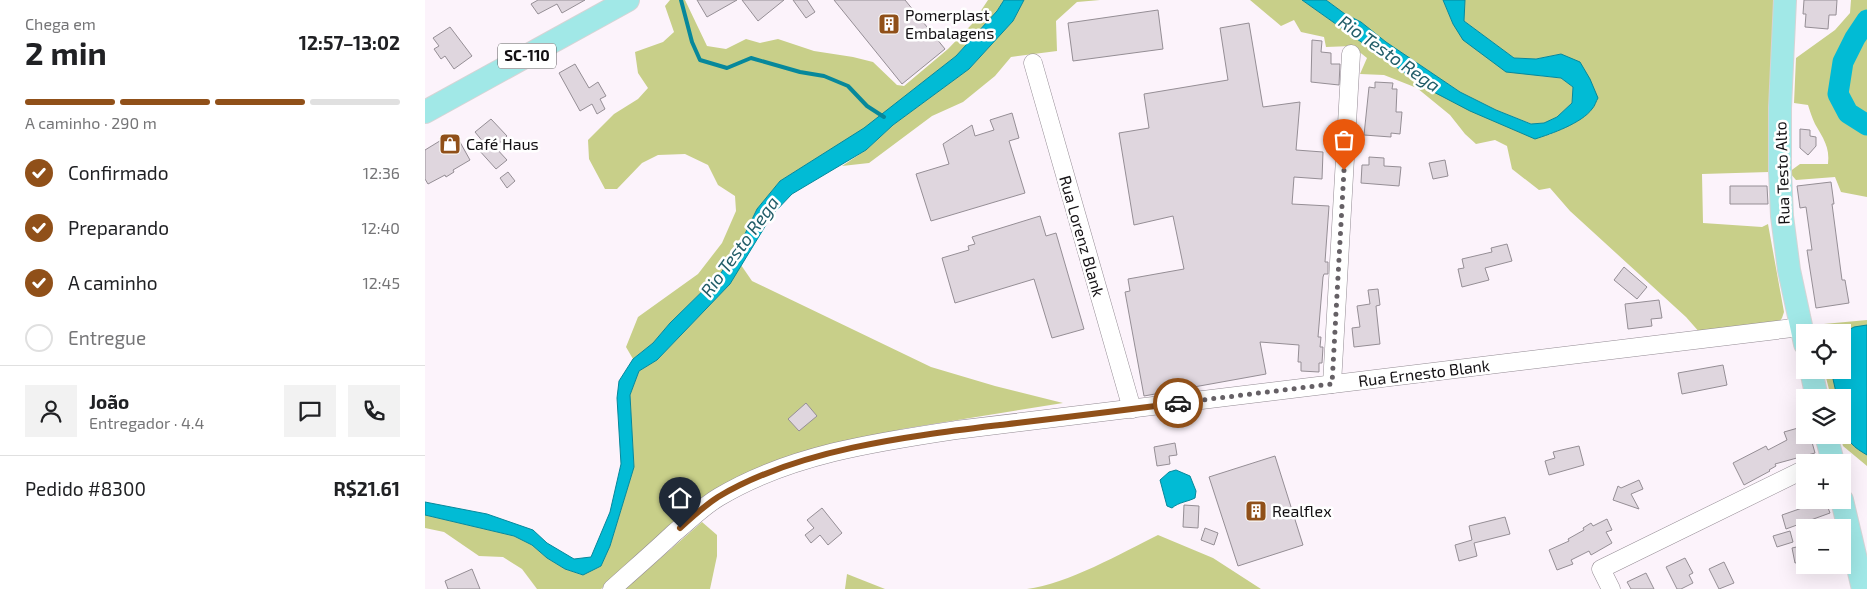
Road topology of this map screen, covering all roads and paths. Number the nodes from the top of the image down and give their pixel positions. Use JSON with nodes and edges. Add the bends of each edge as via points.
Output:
{"nodes":[{"id":1,"x":628,"y":0,"type":"edge"},
{"id":2,"x":1785,"y":0,"type":"edge"},
{"id":3,"x":1351,"y":54,"type":"dead end"},
{"id":4,"x":1033,"y":64,"type":"dead end"},
{"id":5,"x":425,"y":112,"type":"edge"},
{"id":6,"x":1801,"y":324,"type":"edge"},
{"id":7,"x":1796,"y":336,"type":"edge"},
{"id":8,"x":1332,"y":384,"type":"junction"},
{"id":9,"x":1132,"y":409,"type":"junction"},
{"id":10,"x":1796,"y":473,"type":"edge"},
{"id":11,"x":1844,"y":509,"type":"edge"},
{"id":12,"x":612,"y":589,"type":"edge"},
{"id":13,"x":1611,"y":589,"type":"edge"},
{"id":14,"x":1863,"y":589,"type":"edge"}],
"edges":[{"from":1,"to":5,"type":"main road","number":"SC-110"},
{"from":2,"to":6,"type":"main road","name":"Rua Testo Alto","via":[[1780,108],[1781,207],[1785,246]]},
{"from":3,"to":8,"type":"street"},
{"from":4,"to":9,"type":"street","name":"Rua Lorenz Blank"},
{"from":7,"to":8,"type":"street","name":"Rua Ernesto Blank"},
{"from":8,"to":9,"type":"street","name":"Rua Ernesto Blank"},
{"from":9,"to":12,"type":"street","name":"Rua Ernesto Blank","via":[[919,436],[801,462],[718,497]]},
{"from":10,"to":13,"type":"street","via":[[1601,569]]},
{"from":11,"to":14,"type":"main road"}]}
